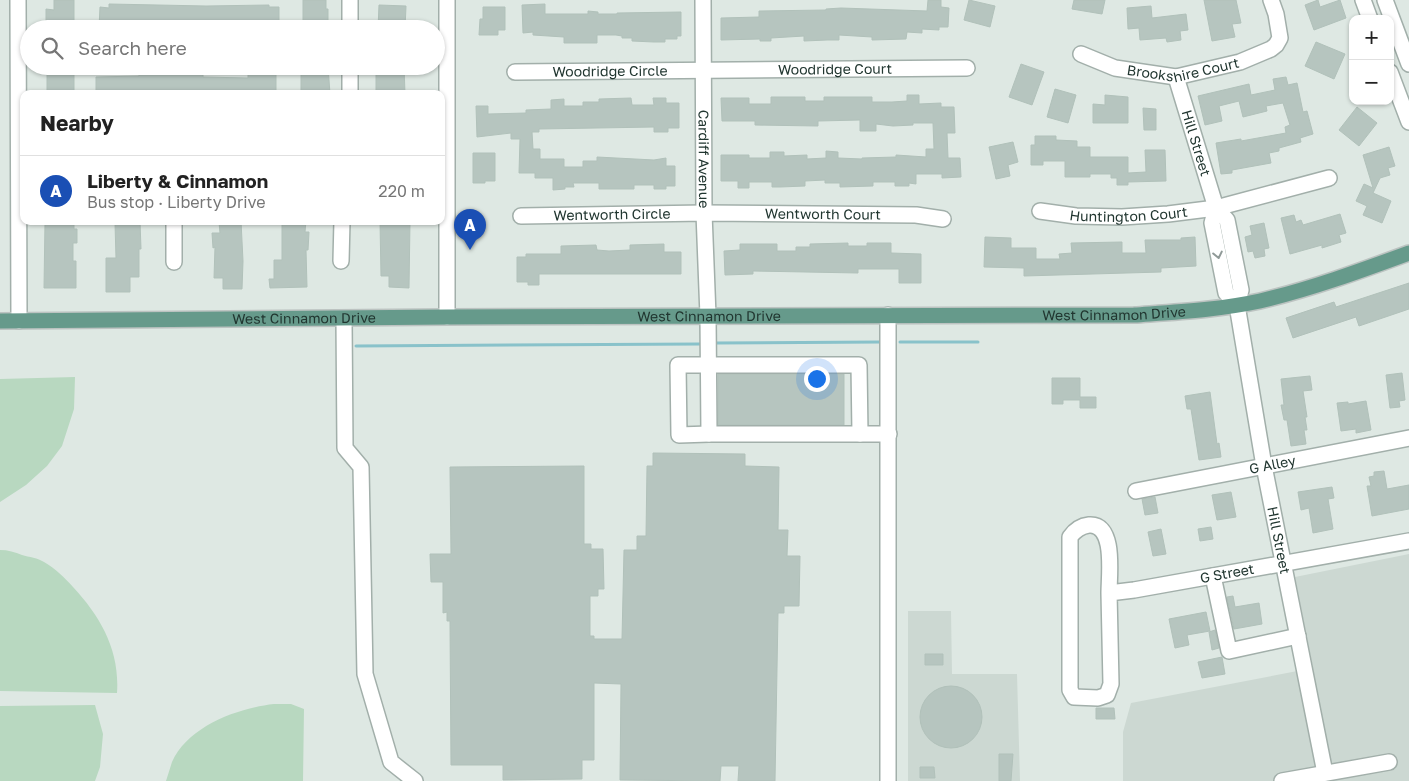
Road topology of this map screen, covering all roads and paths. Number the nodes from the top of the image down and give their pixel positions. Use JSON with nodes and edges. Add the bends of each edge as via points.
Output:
{"nodes":[{"id":1,"x":18,"y":0,"type":"edge"},
{"id":2,"x":350,"y":0,"type":"edge"},
{"id":3,"x":447,"y":0,"type":"edge"},
{"id":4,"x":703,"y":0,"type":"edge"},
{"id":5,"x":1271,"y":0,"type":"edge"},
{"id":6,"x":1363,"y":0,"type":"edge"},
{"id":7,"x":1385,"y":0,"type":"edge"},
{"id":8,"x":1369,"y":15,"type":"edge"},
{"id":9,"x":350,"y":20,"type":"edge"},
{"id":10,"x":1081,"y":54,"type":"dead end"},
{"id":11,"x":1409,"y":64,"type":"edge"},
{"id":12,"x":968,"y":68,"type":"dead end"},
{"id":13,"x":704,"y":71,"type":"junction"},
{"id":14,"x":515,"y":72,"type":"dead end"},
{"id":15,"x":350,"y":75,"type":"edge"},
{"id":16,"x":1176,"y":78,"type":"junction"},
{"id":17,"x":1394,"y":83,"type":"edge"},
{"id":18,"x":20,"y":90,"type":"edge"},
{"id":19,"x":350,"y":90,"type":"edge"},
{"id":20,"x":445,"y":90,"type":"edge"},
{"id":21,"x":1409,"y":122,"type":"edge"},
{"id":22,"x":1329,"y":178,"type":"dead end"},
{"id":23,"x":445,"y":191,"type":"edge"},
{"id":24,"x":1216,"y":208,"type":"junction"},
{"id":25,"x":1040,"y":211,"type":"dead end"},
{"id":26,"x":704,"y":213,"type":"junction"},
{"id":27,"x":521,"y":216,"type":"dead end"},
{"id":28,"x":943,"y":220,"type":"dead end"},
{"id":29,"x":20,"y":224,"type":"edge"},
{"id":30,"x":174,"y":225,"type":"edge"},
{"id":31,"x":342,"y":225,"type":"edge"},
{"id":32,"x":1409,"y":253,"type":"edge"},
{"id":33,"x":341,"y":261,"type":"dead end"},
{"id":34,"x":174,"y":262,"type":"dead end"},
{"id":35,"x":1237,"y":305,"type":"junction"},
{"id":36,"x":888,"y":315,"type":"junction"},
{"id":37,"x":708,"y":316,"type":"junction"},
{"id":38,"x":447,"y":317,"type":"junction"},
{"id":39,"x":344,"y":319,"type":"junction"},
{"id":40,"x":0,"y":321,"type":"edge"},
{"id":41,"x":19,"y":321,"type":"junction"},
{"id":42,"x":709,"y":366,"type":"junction"},
{"id":43,"x":709,"y":434,"type":"junction"},
{"id":44,"x":860,"y":434,"type":"junction"},
{"id":45,"x":889,"y":434,"type":"junction"},
{"id":46,"x":1409,"y":438,"type":"edge"},
{"id":47,"x":1264,"y":466,"type":"junction"},
{"id":48,"x":1136,"y":491,"type":"dead end"},
{"id":49,"x":1409,"y":541,"type":"edge"},
{"id":50,"x":1283,"y":563,"type":"junction"},
{"id":51,"x":1213,"y":576,"type":"junction"},
{"id":52,"x":1109,"y":592,"type":"junction"},
{"id":53,"x":1298,"y":636,"type":"junction"},
{"id":54,"x":1389,"y":762,"type":"dead end"},
{"id":55,"x":1325,"y":773,"type":"junction"},
{"id":56,"x":414,"y":781,"type":"edge"},
{"id":57,"x":888,"y":781,"type":"edge"},
{"id":58,"x":1282,"y":781,"type":"edge"}],
"edges":[{"from":1,"to":18,"type":"street"},
{"from":2,"to":9,"type":"street"},
{"from":3,"to":20,"type":"street"},
{"from":4,"to":13,"type":"street","name":"Cardiff Avenue"},
{"from":5,"to":16,"type":"street","name":"Brookshire Court","via":[[1280,38],[1276,45],[1240,62]]},
{"from":6,"to":8,"type":"street"},
{"from":7,"to":11,"type":"street"},
{"from":10,"to":16,"type":"street","name":"Brookshire Court","via":[[1115,68]]},
{"from":12,"to":13,"type":"street","name":"Woodridge Court"},
{"from":13,"to":14,"type":"street","name":"Woodridge Circle"},
{"from":13,"to":26,"type":"street","name":"Cardiff Avenue"},
{"from":15,"to":19,"type":"street"},
{"from":16,"to":24,"type":"street","name":"Hill Street"},
{"from":17,"to":21,"type":"street"},
{"from":22,"to":24,"type":"street","name":"Huntington Court"},
{"from":23,"to":38,"type":"street"},
{"from":24,"to":25,"type":"street","name":"Huntington Court","via":[[1122,217]]},
{"from":24,"to":35,"type":"street","name":"Hill Street","via":[[1226,220],[1241,290]]},
{"from":26,"to":27,"type":"street","name":"Wentworth Circle"},
{"from":26,"to":28,"type":"street","name":"Wentworth Court","via":[[916,214]]},
{"from":26,"to":37,"type":"street","name":"Cardiff Avenue"},
{"from":29,"to":41,"type":"street"},
{"from":30,"to":34,"type":"street"},
{"from":31,"to":33,"type":"street"},
{"from":32,"to":35,"type":"main road","name":"West Cinnamon Drive","via":[[1338,279]]},
{"from":35,"to":36,"type":"main road","name":"West Cinnamon Drive","via":[[1134,315]]},
{"from":35,"to":47,"type":"street","name":"Hill Street"},
{"from":36,"to":37,"type":"main road","name":"West Cinnamon Drive"},
{"from":36,"to":45,"type":"street"},
{"from":37,"to":38,"type":"main road","name":"West Cinnamon Drive"},
{"from":37,"to":42,"type":"street","name":"Cardiff Avenue"},
{"from":38,"to":39,"type":"main road","name":"West Cinnamon Drive"},
{"from":39,"to":41,"type":"main road","name":"West Cinnamon Drive"},
{"from":39,"to":56,"type":"street","via":[[345,448],[361,467],[365,674],[391,762]]},
{"from":40,"to":41,"type":"main road","name":"West Cinnamon Drive"},
{"from":42,"to":43,"type":"street","name":"Cardiff Avenue"},
{"from":42,"to":43,"type":"street","via":[[678,366],[679,435]]},
{"from":42,"to":44,"type":"street","via":[[859,365]]},
{"from":43,"to":44,"type":"street"},
{"from":44,"to":45,"type":"street"},
{"from":45,"to":57,"type":"street"},
{"from":46,"to":47,"type":"street","name":"G Alley"},
{"from":47,"to":48,"type":"street","name":"G Alley"},
{"from":47,"to":50,"type":"street","name":"Hill Street"},
{"from":49,"to":50,"type":"street","name":"G Street"},
{"from":50,"to":51,"type":"street","name":"G Street"},
{"from":50,"to":53,"type":"street","name":"Hill Street"},
{"from":51,"to":52,"type":"street","name":"G Street"},
{"from":51,"to":53,"type":"street","via":[[1229,651]]},
{"from":52,"to":52,"type":"street","via":[[1111,684],[1107,695],[1074,697],[1070,690],[1070,537],[1084,525],[1095,524],[1105,531],[1108,539]]},
{"from":53,"to":55,"type":"street","name":"Hill Street"},
{"from":54,"to":55,"type":"street"},
{"from":55,"to":58,"type":"street"}]}
